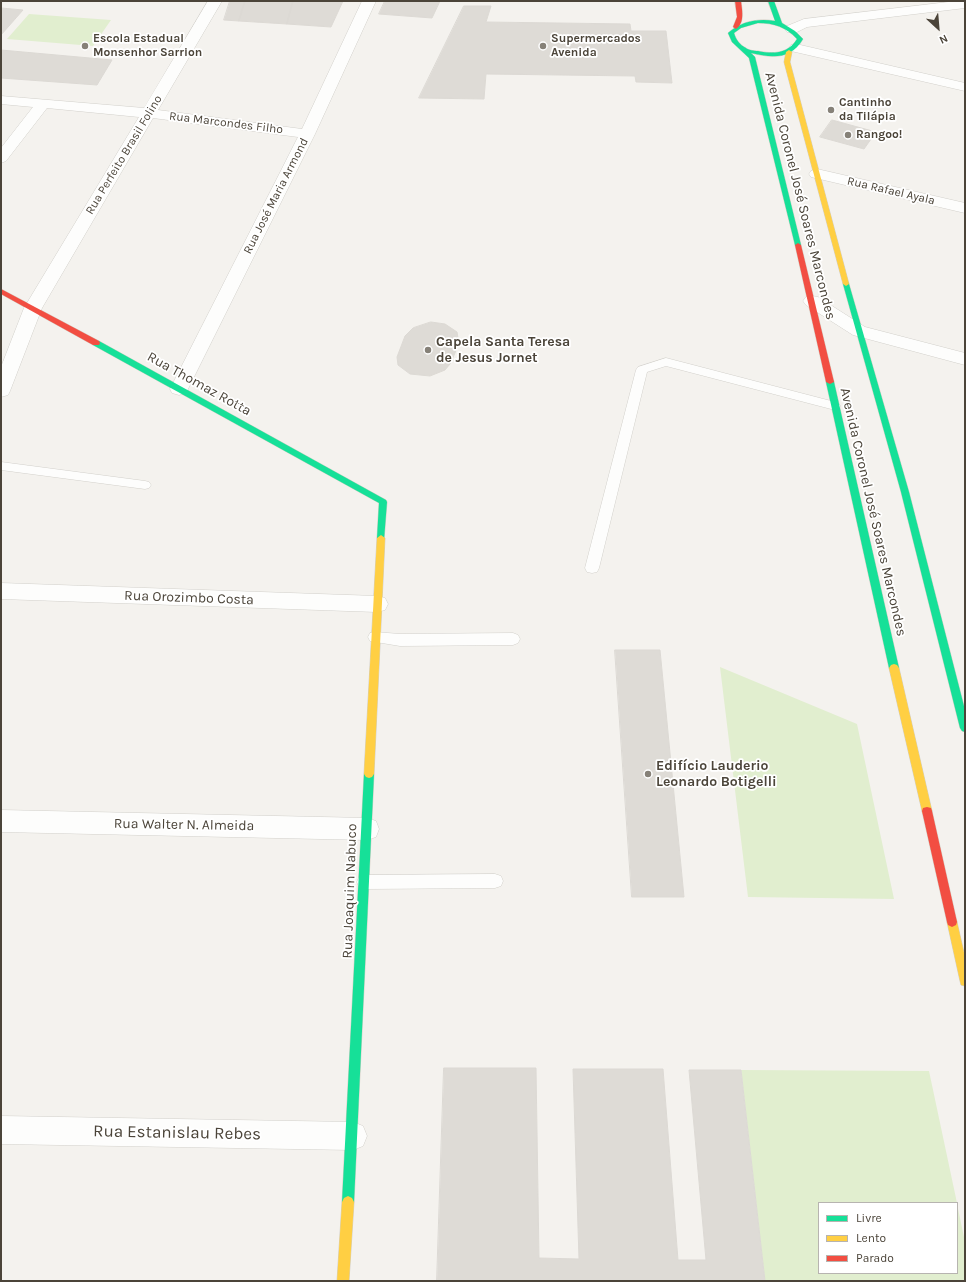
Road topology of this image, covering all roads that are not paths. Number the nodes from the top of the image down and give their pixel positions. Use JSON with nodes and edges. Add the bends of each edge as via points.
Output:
{"nodes":[{"id":1,"x":215,"y":1,"type":"edge"},
{"id":2,"x":369,"y":1,"type":"edge"},
{"id":3,"x":738,"y":1,"type":"edge"},
{"id":4,"x":771,"y":1,"type":"edge"},
{"id":5,"x":965,"y":4,"type":"edge"},
{"id":6,"x":779,"y":24,"type":"junction"},
{"id":7,"x":736,"y":27,"type":"junction"},
{"id":8,"x":792,"y":29,"type":"junction"},
{"id":9,"x":792,"y":50,"type":"junction"},
{"id":10,"x":748,"y":51,"type":"junction"},
{"id":11,"x":965,"y":87,"type":"edge"},
{"id":12,"x":1,"y":100,"type":"edge"},
{"id":13,"x":43,"y":104,"type":"junction"},
{"id":14,"x":149,"y":113,"type":"junction"},
{"id":15,"x":307,"y":134,"type":"junction"},
{"id":16,"x":1,"y":158,"type":"edge"},
{"id":17,"x":817,"y":174,"type":"junction"},
{"id":18,"x":965,"y":208,"type":"edge"},
{"id":19,"x":1,"y":291,"type":"edge"},
{"id":20,"x":812,"y":301,"type":"junction"},
{"id":21,"x":32,"y":308,"type":"junction"},
{"id":22,"x":859,"y":331,"type":"junction"},
{"id":23,"x":965,"y":359,"type":"edge"},
{"id":24,"x":179,"y":389,"type":"junction"},
{"id":25,"x":1,"y":391,"type":"edge"},
{"id":26,"x":835,"y":406,"type":"junction"},
{"id":27,"x":1,"y":466,"type":"edge"},
{"id":28,"x":145,"y":485,"type":"dead end"},
{"id":29,"x":383,"y":502,"type":"joint"},
{"id":30,"x":592,"y":568,"type":"dead end"},
{"id":31,"x":1,"y":591,"type":"edge"},
{"id":32,"x":377,"y":604,"type":"junction"},
{"id":33,"x":375,"y":637,"type":"junction"},
{"id":34,"x":513,"y":639,"type":"dead end"},
{"id":35,"x":965,"y":728,"type":"edge"},
{"id":36,"x":1,"y":821,"type":"edge"},
{"id":37,"x":367,"y":829,"type":"junction"},
{"id":38,"x":495,"y":881,"type":"dead end"},
{"id":39,"x":365,"y":882,"type":"junction"},
{"id":40,"x":965,"y":981,"type":"edge"},
{"id":41,"x":1,"y":1130,"type":"edge"},
{"id":42,"x":353,"y":1136,"type":"junction"},
{"id":43,"x":343,"y":1281,"type":"edge"}],
"edges":[{"from":1,"to":14,"type":"street","name":"Rua Perfeito Brasil Folino"},
{"from":2,"to":15,"type":"street","name":"Rua José Maria Armond"},
{"from":3,"to":7,"type":"main road","via":[[740,17]]},
{"from":4,"to":6,"type":"main road"},
{"from":5,"to":8,"type":"street","via":[[804,23]]},
{"from":6,"to":7,"type":"main road","via":[[755,21]]},
{"from":6,"to":8,"type":"main road"},
{"from":7,"to":10,"type":"main road","via":[[731,33],[732,39],[737,46]]},
{"from":8,"to":9,"type":"main road","name":"Avenida Coronel José Soares Marcondes","via":[[798,33],[800,44]]},
{"from":9,"to":10,"type":"main road","via":[[776,54]]},
{"from":9,"to":11,"type":"street"},
{"from":9,"to":17,"type":"main road","name":"Avenida Coronel José Soares Marcondes","via":[[787,62]]},
{"from":10,"to":20,"type":"main road","name":"Avenida Coronel José Soares Marcondes","via":[[752,57]]},
{"from":12,"to":13,"type":"street","name":"Rua Marcondes Filho"},
{"from":13,"to":14,"type":"street","name":"Rua Marcondes Filho"},
{"from":13,"to":16,"type":"street"},
{"from":14,"to":15,"type":"street","name":"Rua Marcondes Filho"},
{"from":14,"to":21,"type":"street","name":"Rua Perfeito Brasil Folino"},
{"from":15,"to":24,"type":"street","name":"Rua José Maria Armond"},
{"from":17,"to":18,"type":"street","name":"Rua Rafael Ayala"},
{"from":17,"to":22,"type":"main road","name":"Avenida Coronel José Soares Marcondes"},
{"from":19,"to":21,"type":"main road","name":"Rua Thomaz Rotta"},
{"from":20,"to":22,"type":"street"},
{"from":20,"to":26,"type":"main road","name":"Avenida Coronel José Soares Marcondes"},
{"from":21,"to":24,"type":"main road","name":"Rua Thomaz Rotta"},
{"from":21,"to":25,"type":"street","name":"Rua Perfeito Brasil Folino"},
{"from":22,"to":23,"type":"street"},
{"from":22,"to":35,"type":"main road","name":"Avenida Coronel José Soares Marcondes","via":[[905,492]]},
{"from":24,"to":29,"type":"main road","name":"Rua Thomaz Rotta"},
{"from":26,"to":30,"type":"lane","via":[[666,362],[642,370]]},
{"from":26,"to":40,"type":"main road","name":"Avenida Coronel José Soares Marcondes"},
{"from":27,"to":28,"type":"lane"},
{"from":29,"to":32,"type":"main road","name":"Rua Joaquim Nabuco"},
{"from":31,"to":32,"type":"street","name":"Rua Orozimbo Costa"},
{"from":32,"to":33,"type":"main road","name":"Rua Joaquim Nabuco"},
{"from":33,"to":34,"type":"lane","via":[[400,640]]},
{"from":33,"to":37,"type":"main road","name":"Rua Joaquim Nabuco"},
{"from":36,"to":37,"type":"street","name":"Rua Walter N. Almeida"},
{"from":37,"to":39,"type":"main road","name":"Rua Joaquim Nabuco"},
{"from":38,"to":39,"type":"lane"},
{"from":39,"to":42,"type":"main road","name":"Rua Joaquim Nabuco"},
{"from":41,"to":42,"type":"street","name":"Rua Estanislau Rebes"},
{"from":42,"to":43,"type":"main road","name":"Rua Joaquim Nabuco"}]}
